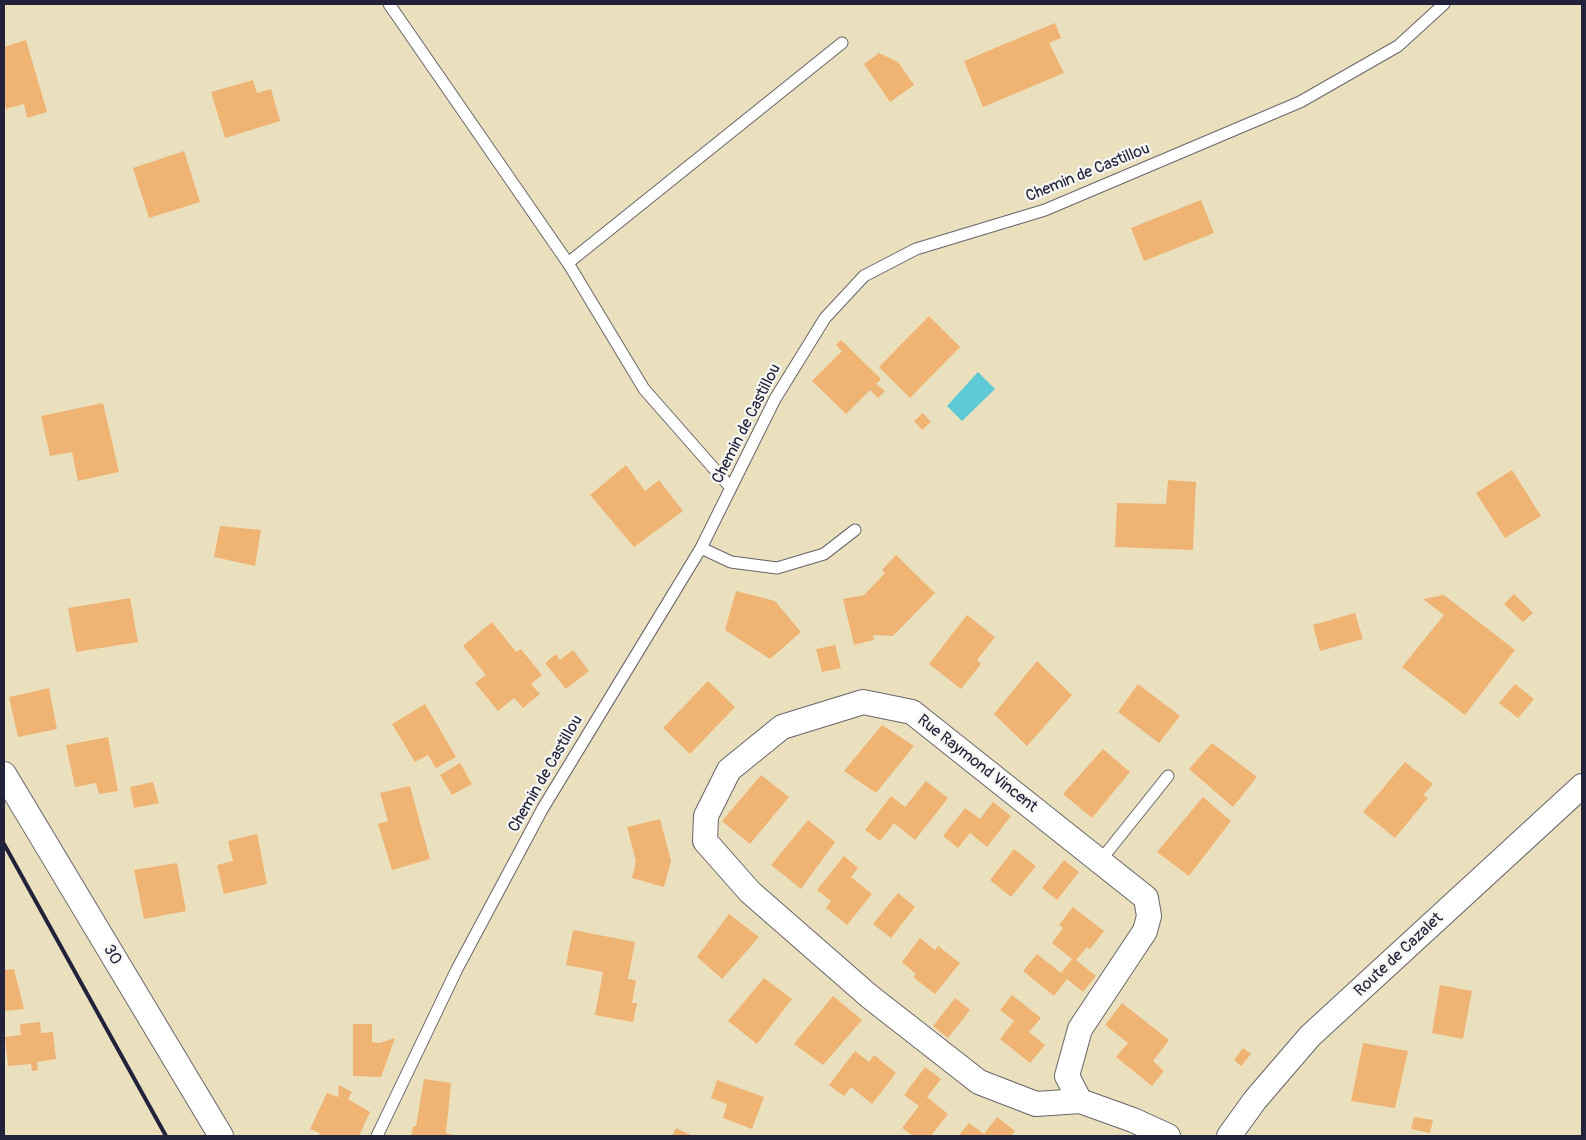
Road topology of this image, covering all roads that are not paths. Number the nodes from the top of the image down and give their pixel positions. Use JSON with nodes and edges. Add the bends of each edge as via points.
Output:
{"nodes":[{"id":1,"x":389,"y":4,"type":"edge"},
{"id":2,"x":1444,"y":4,"type":"edge"},
{"id":3,"x":842,"y":43,"type":"dead end"},
{"id":4,"x":568,"y":263,"type":"junction"},
{"id":5,"x":732,"y":488,"type":"junction"},
{"id":6,"x":855,"y":530,"type":"dead end"},
{"id":7,"x":702,"y":548,"type":"junction"},
{"id":8,"x":4,"y":774,"type":"edge"},
{"id":9,"x":1168,"y":776,"type":"dead end"},
{"id":10,"x":1582,"y":786,"type":"edge"},
{"id":11,"x":1100,"y":861,"type":"junction"},
{"id":12,"x":1080,"y":1101,"type":"junction"},
{"id":13,"x":221,"y":1136,"type":"edge"},
{"id":14,"x":377,"y":1136,"type":"edge"},
{"id":15,"x":1168,"y":1136,"type":"edge"},
{"id":16,"x":1229,"y":1136,"type":"edge"}],
"edges":[{"from":1,"to":4,"type":"lane"},
{"from":2,"to":5,"type":"lane","name":"Chemin de Castillou","via":[[1398,46],[1300,102],[1045,210],[916,248],[864,276],[825,318],[775,398]]},
{"from":3,"to":4,"type":"lane"},
{"from":4,"to":5,"type":"lane","via":[[644,388]]},
{"from":5,"to":7,"type":"lane","name":"Chemin de Castillou"},
{"from":6,"to":7,"type":"lane","via":[[824,554],[777,568],[731,562]]},
{"from":7,"to":14,"type":"lane","name":"Chemin de Castillou","via":[[539,817],[457,969]]},
{"from":8,"to":13,"type":"street","name":"30"},
{"from":9,"to":11,"type":"lane"},
{"from":10,"to":16,"type":"street","name":"Route de Cazalet","via":[[1310,1036],[1254,1100]]},
{"from":11,"to":12,"type":"street","name":"Rue Raymond Vincent","via":[[1146,898],[1148,916],[1145,931],[1080,1029],[1067,1076]]},
{"from":11,"to":12,"type":"street","name":"Rue Raymond Vincent","via":[[912,712],[863,702],[782,727],[729,770],[706,816],[705,841],[750,892],[869,996],[979,1082],[1036,1104]]},
{"from":12,"to":15,"type":"street","name":"Rue Raymond Vincent"}]}
